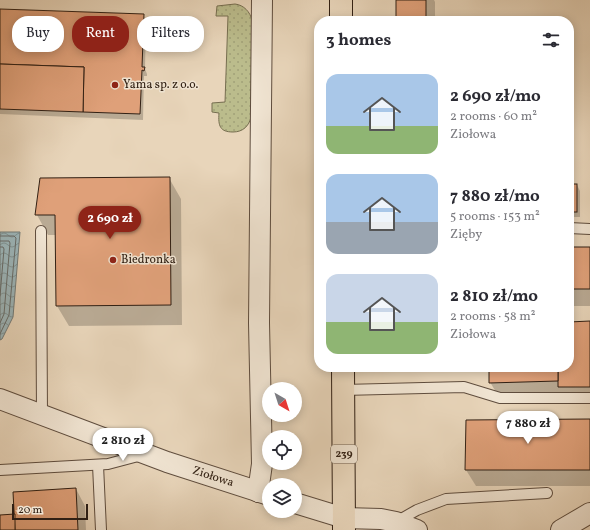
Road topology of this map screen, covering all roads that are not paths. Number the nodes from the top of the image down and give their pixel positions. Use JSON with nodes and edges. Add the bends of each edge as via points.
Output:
{"nodes":[{"id":1,"x":262,"y":0,"type":"edge"},
{"id":2,"x":341,"y":0,"type":"edge"},
{"id":3,"x":341,"y":16,"type":"edge"},
{"id":4,"x":574,"y":228,"type":"edge"},
{"id":5,"x":590,"y":229,"type":"edge"},
{"id":6,"x":41,"y":232,"type":"dead end"},
{"id":7,"x":343,"y":372,"type":"edge"},
{"id":8,"x":343,"y":390,"type":"junction"},
{"id":9,"x":590,"y":398,"type":"edge"},
{"id":10,"x":0,"y":399,"type":"edge"},
{"id":11,"x":42,"y":415,"type":"junction"},
{"id":12,"x":146,"y":454,"type":"junction"},
{"id":13,"x":98,"y":465,"type":"junction"},
{"id":14,"x":0,"y":470,"type":"edge"},
{"id":15,"x":262,"y":478,"type":"edge"},
{"id":16,"x":547,"y":493,"type":"dead end"},
{"id":17,"x":262,"y":494,"type":"edge"},
{"id":18,"x":302,"y":506,"type":"edge"},
{"id":19,"x":590,"y":513,"type":"edge"},
{"id":20,"x":396,"y":522,"type":"junction"},
{"id":21,"x":344,"y":524,"type":"edge"},
{"id":22,"x":101,"y":530,"type":"edge"},
{"id":23,"x":417,"y":530,"type":"edge"},
{"id":24,"x":561,"y":530,"type":"edge"}],
"edges":[{"from":1,"to":15,"type":"street","via":[[259,323]]},
{"from":2,"to":3,"type":"main road"},
{"from":4,"to":5,"type":"lane"},
{"from":6,"to":11,"type":"lane"},
{"from":7,"to":8,"type":"main road","number":"239"},
{"from":8,"to":9,"type":"lane","via":[[464,387],[500,398]]},
{"from":8,"to":21,"type":"main road","number":"239"},
{"from":10,"to":11,"type":"street","name":"Ziołowa"},
{"from":11,"to":12,"type":"street","name":"Ziołowa"},
{"from":12,"to":13,"type":"lane"},
{"from":12,"to":17,"type":"street","name":"Ziołowa"},
{"from":13,"to":14,"type":"lane"},
{"from":13,"to":22,"type":"lane"},
{"from":16,"to":20,"type":"lane","via":[[446,499],[417,510]]},
{"from":18,"to":21,"type":"street"},
{"from":19,"to":24,"type":"street"},
{"from":20,"to":21,"type":"street","via":[[381,519]]},
{"from":20,"to":23,"type":"street"}]}
